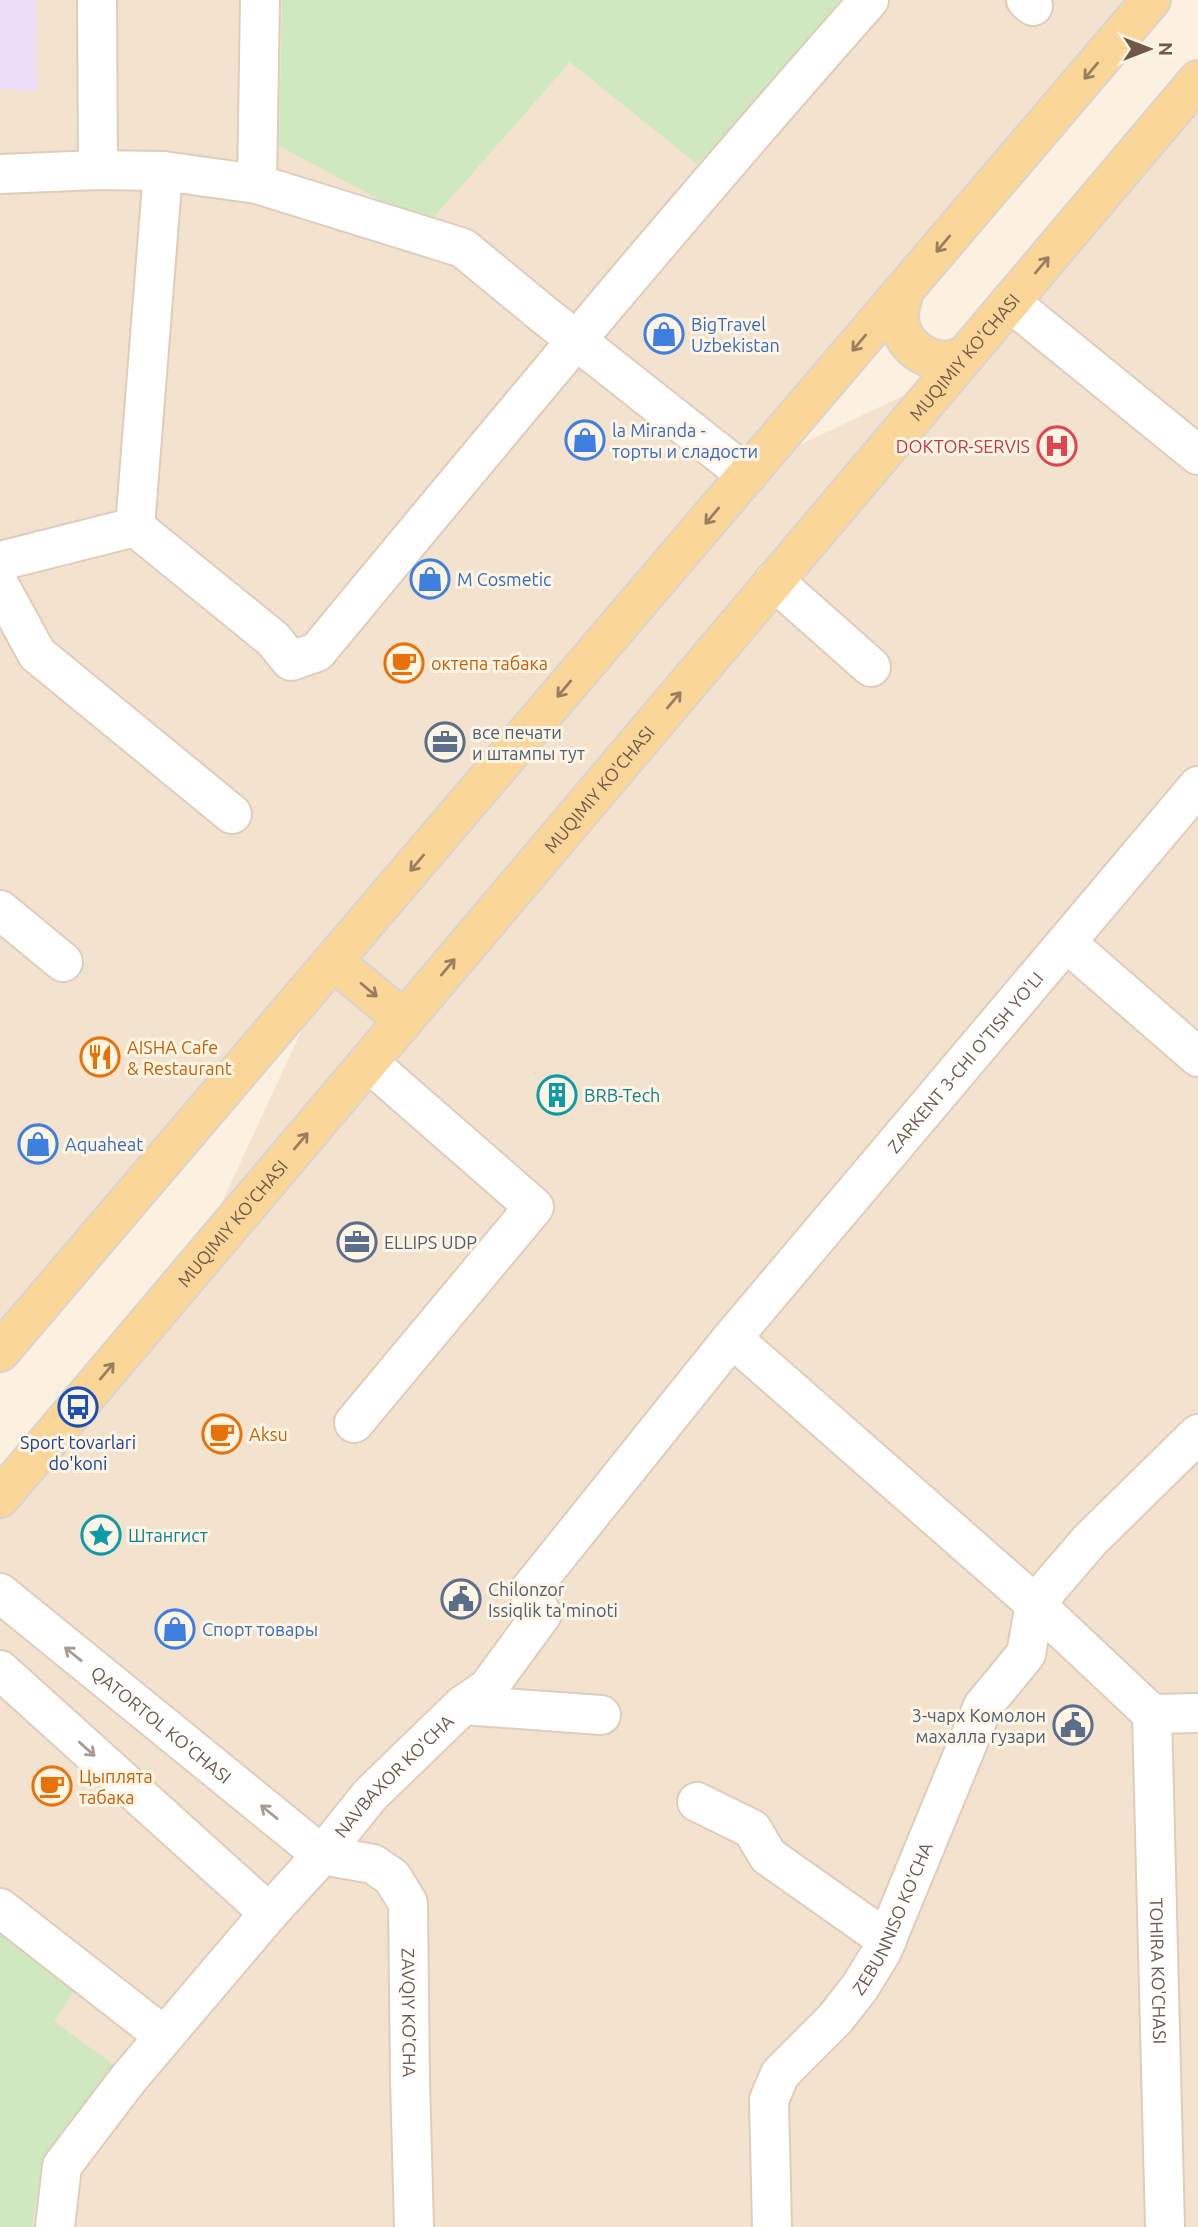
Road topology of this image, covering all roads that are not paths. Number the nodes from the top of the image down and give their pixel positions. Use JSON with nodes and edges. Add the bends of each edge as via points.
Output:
{"nodes":[{"id":1,"x":97,"y":0,"type":"edge"},
{"id":2,"x":260,"y":0,"type":"edge"},
{"id":3,"x":869,"y":0,"type":"edge"},
{"id":4,"x":1151,"y":0,"type":"edge"},
{"id":5,"x":1198,"y":80,"type":"edge"},
{"id":6,"x":98,"y":170,"type":"junction"},
{"id":7,"x":163,"y":170,"type":"junction"},
{"id":8,"x":0,"y":174,"type":"edge"},
{"id":9,"x":257,"y":184,"type":"junction"},
{"id":10,"x":904,"y":291,"type":"junction"},
{"id":11,"x":1010,"y":302,"type":"junction"},
{"id":12,"x":575,"y":340,"type":"junction"},
{"id":13,"x":966,"y":354,"type":"junction"},
{"id":14,"x":1198,"y":455,"type":"edge"},
{"id":15,"x":747,"y":475,"type":"junction"},
{"id":16,"x":135,"y":527,"type":"junction"},
{"id":17,"x":0,"y":561,"type":"edge"},
{"id":18,"x":774,"y":581,"type":"junction"},
{"id":19,"x":0,"y":586,"type":"edge"},
{"id":20,"x":872,"y":667,"type":"dead end"},
{"id":21,"x":1198,"y":786,"type":"edge"},
{"id":22,"x":232,"y":814,"type":"dead end"},
{"id":23,"x":0,"y":910,"type":"edge"},
{"id":24,"x":1067,"y":943,"type":"junction"},
{"id":25,"x":333,"y":961,"type":"junction"},
{"id":26,"x":63,"y":962,"type":"dead end"},
{"id":27,"x":404,"y":1020,"type":"junction"},
{"id":28,"x":1198,"y":1057,"type":"edge"},
{"id":29,"x":368,"y":1062,"type":"junction"},
{"id":30,"x":732,"y":1338,"type":"junction"},
{"id":31,"x":0,"y":1352,"type":"edge"},
{"id":32,"x":354,"y":1423,"type":"dead end"},
{"id":33,"x":1198,"y":1434,"type":"edge"},
{"id":34,"x":0,"y":1498,"type":"edge"},
{"id":35,"x":0,"y":1593,"type":"edge"},
{"id":36,"x":1035,"y":1604,"type":"junction"},
{"id":37,"x":0,"y":1670,"type":"edge"},
{"id":38,"x":476,"y":1697,"type":"junction"},
{"id":39,"x":1198,"y":1713,"type":"edge"},
{"id":40,"x":1152,"y":1714,"type":"junction"},
{"id":41,"x":601,"y":1715,"type":"dead end"},
{"id":42,"x":697,"y":1802,"type":"dead end"},
{"id":43,"x":322,"y":1855,"type":"junction"},
{"id":44,"x":0,"y":1908,"type":"edge"},
{"id":45,"x":270,"y":1913,"type":"junction"},
{"id":46,"x":887,"y":1940,"type":"junction"},
{"id":47,"x":164,"y":2036,"type":"junction"},
{"id":48,"x":55,"y":2227,"type":"edge"},
{"id":49,"x":414,"y":2227,"type":"edge"},
{"id":50,"x":772,"y":2227,"type":"edge"},
{"id":51,"x":1165,"y":2227,"type":"edge"}],
"edges":[{"from":1,"to":6,"type":"street"},
{"from":2,"to":9,"type":"street"},
{"from":3,"to":12,"type":"street"},
{"from":4,"to":10,"type":"main road","one_way":true},
{"from":11,"to":5,"type":"main road","name":"MUQIMIY KO'CHASI","one_way":true},
{"from":6,"to":7,"type":"street"},
{"from":6,"to":8,"type":"street"},
{"from":7,"to":9,"type":"street"},
{"from":7,"to":16,"type":"street"},
{"from":9,"to":12,"type":"street","via":[[463,248]]},
{"from":10,"to":13,"type":"main road","via":[[899,322],[912,347],[940,361],[958,360]]},
{"from":10,"to":15,"type":"main road","one_way":true},
{"from":11,"to":13,"type":"main road","name":"MUQIMIY KO'CHASI"},
{"from":11,"to":14,"type":"street"},
{"from":12,"to":15,"type":"street"},
{"from":12,"to":16,"type":"street","via":[[317,652],[291,661],[273,639]]},
{"from":13,"to":18,"type":"main road","name":"MUQIMIY KO'CHASI"},
{"from":15,"to":25,"type":"main road","one_way":true},
{"from":16,"to":17,"type":"street"},
{"from":18,"to":20,"type":"street"},
{"from":27,"to":18,"type":"main road","name":"MUQIMIY KO'CHASI","one_way":true},
{"from":19,"to":22,"type":"street","via":[[37,654]]},
{"from":21,"to":24,"type":"street","name":"ZARKENT 3-CHI O'TISH YO'LI"},
{"from":23,"to":26,"type":"street"},
{"from":24,"to":28,"type":"street"},
{"from":24,"to":30,"type":"street","name":"ZARKENT 3-CHI O'TISH YO'LI"},
{"from":25,"to":27,"type":"main road","one_way":true},
{"from":25,"to":31,"type":"main road"},
{"from":27,"to":29,"type":"main road","name":"MUQIMIY KO'CHASI"},
{"from":29,"to":32,"type":"street","via":[[534,1207]]},
{"from":34,"to":29,"type":"main road","name":"MUQIMIY KO'CHASI","one_way":true},
{"from":30,"to":36,"type":"street"},
{"from":30,"to":38,"type":"street","name":"NAVBAXOR KO'CHA","via":[[529,1591],[542,1614]]},
{"from":33,"to":36,"type":"street","via":[[1090,1540]]},
{"from":43,"to":35,"type":"street","name":"QATORTOL KO'CHASI","one_way":true},
{"from":36,"to":40,"type":"street"},
{"from":36,"to":46,"type":"street","name":"ZEBUNNISO KO'CHA","via":[[1026,1654],[984,1706]]},
{"from":37,"to":45,"type":"street","one_way":true},
{"from":38,"to":41,"type":"street"},
{"from":38,"to":43,"type":"street","name":"NAVBAXOR KO'CHA","via":[[370,1795]]},
{"from":39,"to":40,"type":"street"},
{"from":40,"to":51,"type":"street","name":"TOHIRA KO'CHASI"},
{"from":42,"to":46,"type":"street","via":[[752,1829],[768,1856]]},
{"from":43,"to":45,"type":"street","name":"NAVBAXOR KO'CHA"},
{"from":43,"to":49,"type":"street","name":"ZAVQIY KO'CHA","via":[[373,1864],[392,1877],[408,1903]]},
{"from":44,"to":47,"type":"street"},
{"from":45,"to":47,"type":"street","name":"NAVBAXOR KO'CHA"},
{"from":46,"to":50,"type":"street","name":"ZEBUNNISO KO'CHA","via":[[860,1987],[779,2074],[769,2101]]},
{"from":47,"to":48,"type":"street","name":"NAVBAXOR KO'CHA","via":[[62,2166]]}]}
